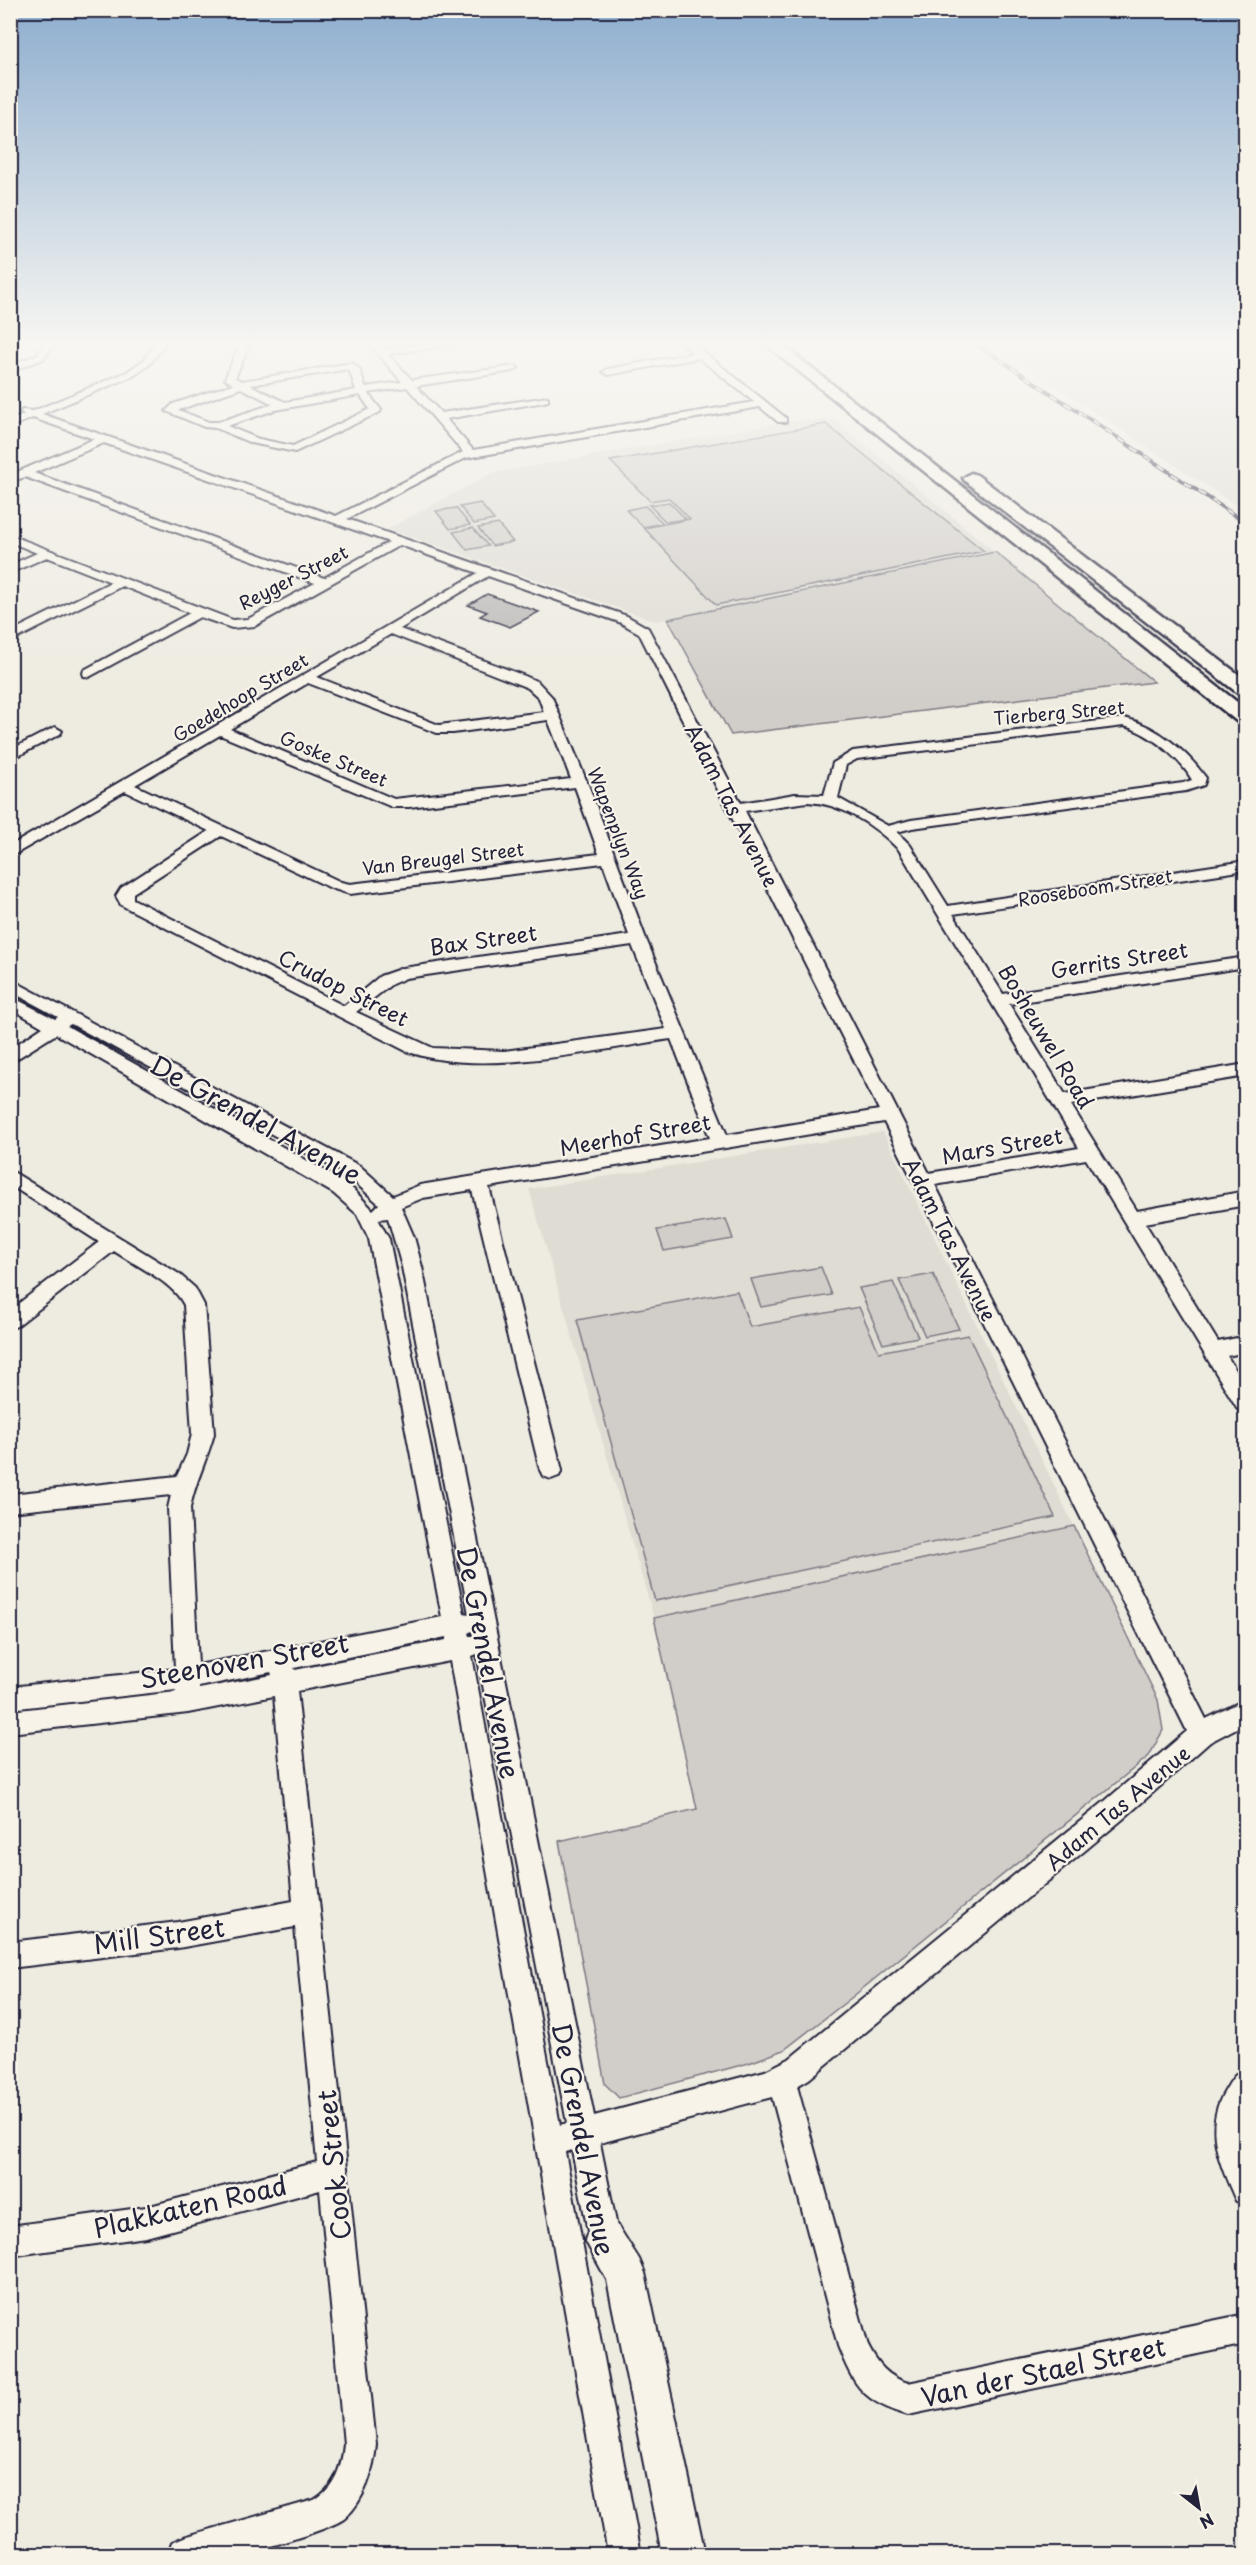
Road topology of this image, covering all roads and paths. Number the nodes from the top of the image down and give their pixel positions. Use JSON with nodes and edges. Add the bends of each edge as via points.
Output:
{"nodes":[{"id":1,"x":54,"y":461,"type":"edge"},
{"id":2,"x":166,"y":461,"type":"edge"},
{"id":3,"x":451,"y":461,"type":"edge"},
{"id":4,"x":918,"y":461,"type":"edge"},
{"id":5,"x":953,"y":465,"type":"dead end"},
{"id":6,"x":25,"y":473,"type":"junction"},
{"id":7,"x":10,"y":479,"type":"edge"},
{"id":8,"x":337,"y":520,"type":"junction"},
{"id":9,"x":10,"y":538,"type":"edge"},
{"id":10,"x":399,"y":541,"type":"junction"},
{"id":11,"x":47,"y":552,"type":"junction"},
{"id":12,"x":10,"y":570,"type":"edge"},
{"id":13,"x":487,"y":572,"type":"junction"},
{"id":14,"x":122,"y":581,"type":"junction"},
{"id":15,"x":325,"y":582,"type":"junction"},
{"id":16,"x":1103,"y":608,"type":"junction"},
{"id":17,"x":200,"y":612,"type":"junction"},
{"id":18,"x":389,"y":629,"type":"junction"},
{"id":19,"x":15,"y":635,"type":"dead end"},
{"id":20,"x":88,"y":673,"type":"dead end"},
{"id":21,"x":307,"y":678,"type":"junction"},
{"id":22,"x":1245,"y":690,"type":"edge"},
{"id":23,"x":552,"y":715,"type":"junction"},
{"id":24,"x":1245,"y":719,"type":"edge"},
{"id":25,"x":220,"y":730,"type":"junction"},
{"id":26,"x":55,"y":731,"type":"dead end"},
{"id":27,"x":1245,"y":736,"type":"edge"},
{"id":28,"x":10,"y":756,"type":"edge"},
{"id":29,"x":579,"y":782,"type":"junction"},
{"id":30,"x":125,"y":786,"type":"junction"},
{"id":31,"x":830,"y":801,"type":"junction"},
{"id":32,"x":736,"y":808,"type":"junction"},
{"id":33,"x":219,"y":831,"type":"junction"},
{"id":34,"x":886,"y":831,"type":"junction"},
{"id":35,"x":14,"y":847,"type":"edge"},
{"id":36,"x":607,"y":858,"type":"junction"},
{"id":37,"x":1245,"y":865,"type":"edge"},
{"id":38,"x":944,"y":911,"type":"junction"},
{"id":39,"x":638,"y":939,"type":"junction"},
{"id":40,"x":1245,"y":962,"type":"edge"},
{"id":41,"x":10,"y":984,"type":"edge"},
{"id":42,"x":999,"y":1000,"type":"junction"},
{"id":43,"x":10,"y":1001,"type":"edge"},
{"id":44,"x":346,"y":1012,"type":"junction"},
{"id":45,"x":63,"y":1022,"type":"junction"},
{"id":46,"x":677,"y":1033,"type":"junction"},
{"id":47,"x":10,"y":1057,"type":"edge"},
{"id":48,"x":1245,"y":1070,"type":"edge"},
{"id":49,"x":1059,"y":1101,"type":"junction"},
{"id":50,"x":888,"y":1115,"type":"junction"},
{"id":51,"x":721,"y":1142,"type":"junction"},
{"id":52,"x":1091,"y":1152,"type":"junction"},
{"id":53,"x":10,"y":1176,"type":"edge"},
{"id":54,"x":922,"y":1181,"type":"junction"},
{"id":55,"x":479,"y":1183,"type":"junction"},
{"id":56,"x":347,"y":1193,"type":"junction"},
{"id":57,"x":1245,"y":1198,"type":"edge"},
{"id":58,"x":391,"y":1204,"type":"junction"},
{"id":59,"x":1131,"y":1219,"type":"junction"},
{"id":60,"x":376,"y":1232,"type":"junction"},
{"id":61,"x":114,"y":1241,"type":"junction"},
{"id":62,"x":10,"y":1321,"type":"edge"},
{"id":63,"x":1245,"y":1344,"type":"edge"},
{"id":64,"x":1212,"y":1351,"type":"junction"},
{"id":65,"x":1245,"y":1405,"type":"edge"},
{"id":66,"x":551,"y":1470,"type":"dead end"},
{"id":67,"x":184,"y":1484,"type":"junction"},
{"id":68,"x":10,"y":1503,"type":"edge"},
{"id":69,"x":483,"y":1631,"type":"junction"},
{"id":70,"x":456,"y":1637,"type":"junction"},
{"id":71,"x":283,"y":1672,"type":"junction"},
{"id":72,"x":188,"y":1678,"type":"junction"},
{"id":73,"x":10,"y":1698,"type":"edge"},
{"id":74,"x":188,"y":1702,"type":"junction"},
{"id":75,"x":1245,"y":1710,"type":"edge"},
{"id":76,"x":10,"y":1722,"type":"edge"},
{"id":77,"x":1201,"y":1734,"type":"junction"},
{"id":78,"x":307,"y":1912,"type":"junction"},
{"id":79,"x":10,"y":1955,"type":"edge"},
{"id":80,"x":782,"y":2079,"type":"junction"},
{"id":81,"x":1245,"y":2084,"type":"edge"},
{"id":82,"x":583,"y":2134,"type":"junction"},
{"id":83,"x":550,"y":2142,"type":"junction"},
{"id":84,"x":333,"y":2172,"type":"junction"},
{"id":85,"x":1245,"y":2191,"type":"edge"},
{"id":86,"x":604,"y":2240,"type":"junction"},
{"id":87,"x":10,"y":2241,"type":"edge"},
{"id":88,"x":1245,"y":2329,"type":"edge"},
{"id":89,"x":184,"y":2554,"type":"edge"},
{"id":90,"x":624,"y":2554,"type":"edge"},
{"id":91,"x":667,"y":2554,"type":"edge"},
{"id":92,"x":684,"y":2554,"type":"edge"}],
"edges":[{"from":1,"to":6,"type":"street"},
{"from":2,"to":8,"type":"street","name":"Adam Tas Avenue"},
{"from":3,"to":8,"type":"street"},
{"from":4,"to":16,"type":"highway"},
{"from":5,"to":22,"type":"highway"},
{"from":6,"to":7,"type":"street"},
{"from":6,"to":15,"type":"street"},
{"from":8,"to":10,"type":"street","name":"Adam Tas Avenue"},
{"from":9,"to":11,"type":"street","name":"Reyger Street"},
{"from":10,"to":13,"type":"street","name":"Adam Tas Avenue"},
{"from":10,"to":15,"type":"street","name":"Reyger Street"},
{"from":11,"to":12,"type":"street"},
{"from":11,"to":14,"type":"street","name":"Reyger Street"},
{"from":13,"to":18,"type":"street","name":"Goedehoop Street"},
{"from":13,"to":32,"type":"street","name":"Adam Tas Avenue","via":[[623,619],[644,631]]},
{"from":14,"to":17,"type":"street","name":"Reyger Street"},
{"from":14,"to":19,"type":"street"},
{"from":15,"to":17,"type":"street","name":"Reyger Street","via":[[244,624],[229,624]]},
{"from":16,"to":24,"type":"highway"},
{"from":16,"to":27,"type":"highway","via":[[1116,625],[1187,689]]},
{"from":17,"to":20,"type":"street"},
{"from":18,"to":21,"type":"street","name":"Goedehoop Street"},
{"from":18,"to":23,"type":"street","name":"Wapenplyn Way","via":[[533,685],[545,697]]},
{"from":21,"to":23,"type":"street","via":[[437,729]]},
{"from":21,"to":25,"type":"street","name":"Goedehoop Street"},
{"from":23,"to":29,"type":"street","name":"Wapenplyn Way"},
{"from":25,"to":29,"type":"street","name":"Goske Street","via":[[392,804]]},
{"from":25,"to":30,"type":"street","name":"Goedehoop Street"},
{"from":26,"to":28,"type":"street"},
{"from":29,"to":36,"type":"street","name":"Wapenplyn Way"},
{"from":30,"to":33,"type":"street","name":"Van Breugel Street"},
{"from":30,"to":35,"type":"street","name":"Goedehoop Street"},
{"from":31,"to":32,"type":"street","name":"Bosheuwel Road","via":[[810,799]]},
{"from":31,"to":34,"type":"street","name":"Bosheuwel Road"},
{"from":31,"to":34,"type":"street","name":"Tierberg Street","via":[[840,763],[846,757],[1124,722],[1144,728],[1199,778],[1196,784],[1186,787]]},
{"from":32,"to":50,"type":"street","name":"Adam Tas Avenue"},
{"from":33,"to":36,"type":"street","name":"Van Breugel Street","via":[[350,889]]},
{"from":33,"to":44,"type":"street","name":"Crudop Street","via":[[131,887],[124,893],[126,902]]},
{"from":34,"to":38,"type":"street","name":"Bosheuwel Road","via":[[905,848]]},
{"from":36,"to":39,"type":"street","name":"Wapenplyn Way"},
{"from":37,"to":38,"type":"street","name":"Rooseboom Street"},
{"from":38,"to":42,"type":"street","name":"Bosheuwel Road"},
{"from":39,"to":44,"type":"street","name":"Bax Street","via":[[403,973],[386,980]]},
{"from":39,"to":46,"type":"street","name":"Wapenplyn Way"},
{"from":40,"to":42,"type":"street","name":"Gerrits Street"},
{"from":41,"to":45,"type":"street","name":"De Grendel Avenue"},
{"from":42,"to":49,"type":"street","name":"Bosheuwel Road"},
{"from":43,"to":45,"type":"street","name":"De Grendel Avenue"},
{"from":44,"to":46,"type":"street","name":"Crudop Street","via":[[412,1047],[452,1056],[504,1057]]},
{"from":45,"to":47,"type":"street"},
{"from":45,"to":56,"type":"street","name":"De Grendel Avenue"},
{"from":45,"to":58,"type":"street","name":"De Grendel Avenue","via":[[341,1164],[361,1176]]},
{"from":46,"to":51,"type":"street","name":"Wapenplyn Way"},
{"from":48,"to":49,"type":"street"},
{"from":49,"to":52,"type":"street","name":"Bosheuwel Road"},
{"from":50,"to":51,"type":"street","name":"Meerhof Street"},
{"from":50,"to":54,"type":"street","name":"Adam Tas Avenue"},
{"from":51,"to":55,"type":"street","name":"Meerhof Street"},
{"from":52,"to":54,"type":"street","name":"Mars Street"},
{"from":52,"to":59,"type":"street","name":"Bosheuwel Road"},
{"from":53,"to":61,"type":"street"},
{"from":54,"to":77,"type":"street","name":"Adam Tas Avenue"},
{"from":55,"to":58,"type":"street","name":"Meerhof Street","via":[[420,1192]]},
{"from":55,"to":66,"type":"street"},
{"from":56,"to":58,"type":"street","via":[[369,1204]]},
{"from":56,"to":60,"type":"street","name":"De Grendel Avenue","via":[[364,1210]]},
{"from":57,"to":59,"type":"street"},
{"from":58,"to":60,"type":"street","via":[[379,1218]]},
{"from":58,"to":69,"type":"street","name":"De Grendel Avenue","via":[[407,1243]]},
{"from":59,"to":64,"type":"street","name":"Bosheuwel Road"},
{"from":60,"to":70,"type":"street","name":"De Grendel Avenue"},
{"from":61,"to":62,"type":"street"},
{"from":61,"to":67,"type":"street","via":[[183,1287],[194,1305],[203,1434]]},
{"from":63,"to":64,"type":"street"},
{"from":64,"to":65,"type":"street","name":"Bosheuwel Road"},
{"from":67,"to":68,"type":"street"},
{"from":67,"to":72,"type":"street","via":[[179,1508]]},
{"from":69,"to":70,"type":"street","name":"Steenoven Street"},
{"from":69,"to":82,"type":"street","name":"De Grendel Avenue"},
{"from":70,"to":71,"type":"street","name":"Steenoven Street"},
{"from":70,"to":83,"type":"street","name":"De Grendel Avenue"},
{"from":71,"to":72,"type":"street","name":"Steenoven Street"},
{"from":71,"to":74,"type":"street","name":"Steenoven Street"},
{"from":71,"to":78,"type":"street","name":"Cook Street"},
{"from":72,"to":73,"type":"street","name":"Steenoven Street"},
{"from":72,"to":74,"type":"street"},
{"from":74,"to":76,"type":"street","name":"Steenoven Street"},
{"from":75,"to":77,"type":"street"},
{"from":77,"to":80,"type":"street","name":"Adam Tas Avenue","via":[[905,1983]]},
{"from":78,"to":79,"type":"street","name":"Mill Street","via":[[178,1935]]},
{"from":78,"to":84,"type":"street","name":"Cook Street"},
{"from":80,"to":82,"type":"street","name":"Adam Tas Avenue"},
{"from":80,"to":88,"type":"street","name":"Van der Stael Street","via":[[853,2346],[866,2375],[889,2395],[908,2399]]},
{"from":81,"to":85,"type":"street","via":[[1229,2112],[1234,2162]]},
{"from":82,"to":83,"type":"street","name":"Adam Tas Avenue"},
{"from":82,"to":86,"type":"street","name":"De Grendel Avenue"},
{"from":83,"to":90,"type":"street","name":"De Grendel Avenue"},
{"from":84,"to":87,"type":"street","name":"Plakkaten Road","via":[[146,2222]]},
{"from":84,"to":89,"type":"street","name":"Cook Street","via":[[360,2444],[356,2471],[343,2496],[321,2514]]},
{"from":86,"to":91,"type":"street","name":"De Grendel Avenue"},
{"from":86,"to":92,"type":"main road","via":[[625,2273]]}]}
